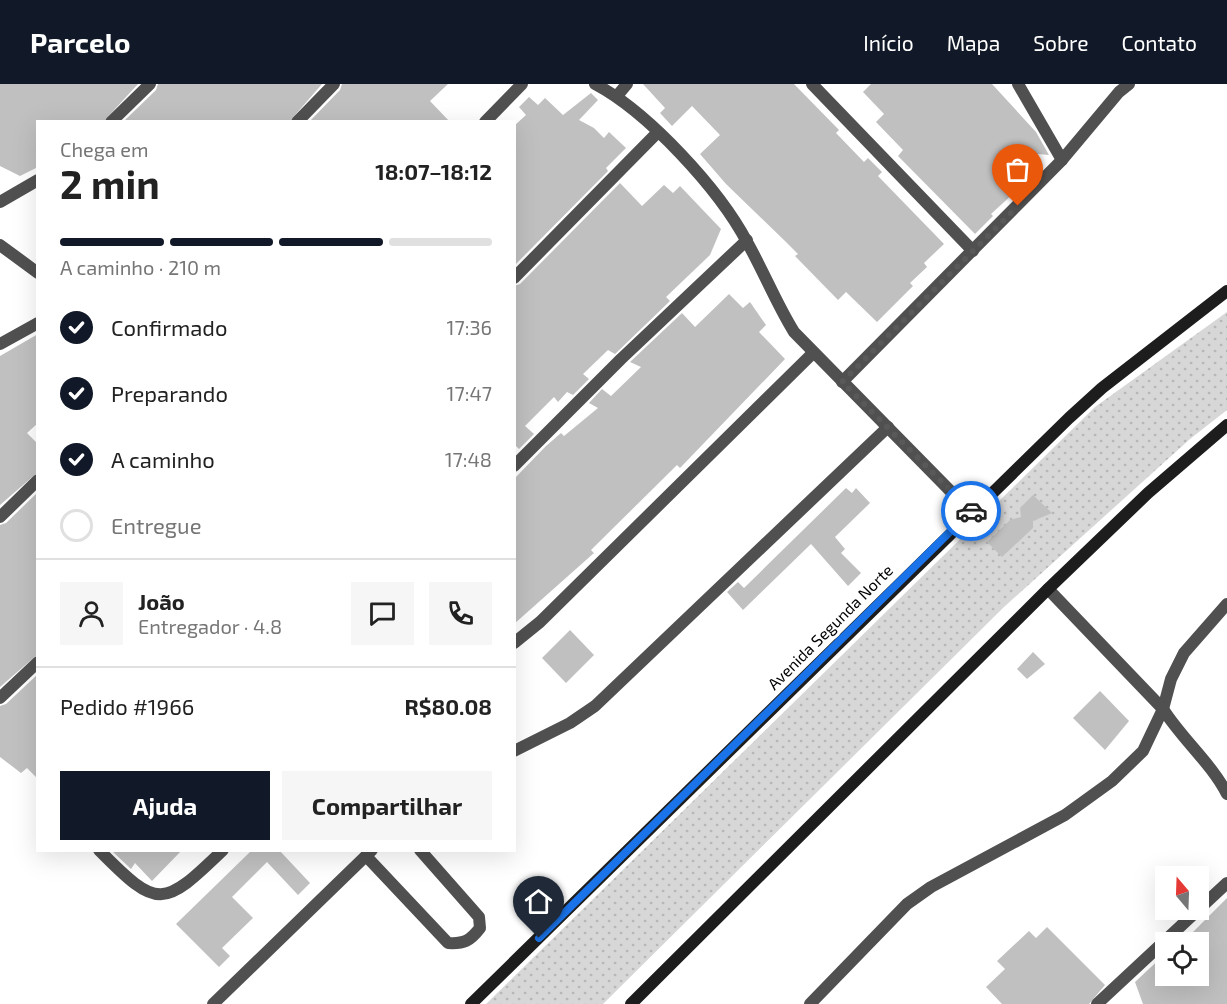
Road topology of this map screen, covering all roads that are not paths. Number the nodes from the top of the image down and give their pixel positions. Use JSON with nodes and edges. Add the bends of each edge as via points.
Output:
{"nodes":[{"id":1,"x":150,"y":84,"type":"edge"},
{"id":2,"x":334,"y":84,"type":"edge"},
{"id":3,"x":522,"y":84,"type":"edge"},
{"id":4,"x":595,"y":84,"type":"edge"},
{"id":5,"x":627,"y":84,"type":"edge"},
{"id":6,"x":812,"y":84,"type":"edge"},
{"id":7,"x":1018,"y":84,"type":"edge"},
{"id":8,"x":1129,"y":84,"type":"edge"},
{"id":9,"x":616,"y":96,"type":"junction"},
{"id":10,"x":113,"y":120,"type":"edge"},
{"id":11,"x":299,"y":120,"type":"edge"},
{"id":12,"x":487,"y":120,"type":"edge"},
{"id":13,"x":657,"y":133,"type":"junction"},
{"id":14,"x":1062,"y":160,"type":"junction"},
{"id":15,"x":36,"y":181,"type":"edge"},
{"id":16,"x":0,"y":202,"type":"edge"},
{"id":17,"x":747,"y":240,"type":"junction"},
{"id":18,"x":0,"y":245,"type":"edge"},
{"id":19,"x":973,"y":251,"type":"junction"},
{"id":20,"x":36,"y":272,"type":"edge"},
{"id":21,"x":516,"y":276,"type":"edge"},
{"id":22,"x":1227,"y":291,"type":"edge"},
{"id":23,"x":36,"y":324,"type":"edge"},
{"id":24,"x":0,"y":344,"type":"edge"},
{"id":25,"x":813,"y":353,"type":"junction"},
{"id":26,"x":842,"y":382,"type":"junction"},
{"id":27,"x":1227,"y":425,"type":"edge"},
{"id":28,"x":888,"y":427,"type":"junction"},
{"id":29,"x":516,"y":464,"type":"edge"},
{"id":30,"x":36,"y":482,"type":"edge"},
{"id":31,"x":971,"y":512,"type":"junction"},
{"id":32,"x":0,"y":518,"type":"edge"},
{"id":33,"x":1048,"y":589,"type":"junction"},
{"id":34,"x":1227,"y":604,"type":"edge"},
{"id":35,"x":516,"y":641,"type":"edge"},
{"id":36,"x":36,"y":664,"type":"edge"},
{"id":37,"x":0,"y":698,"type":"edge"},
{"id":38,"x":1163,"y":709,"type":"junction"},
{"id":39,"x":516,"y":750,"type":"edge"},
{"id":40,"x":1225,"y":785,"type":"edge"},
{"id":41,"x":101,"y":852,"type":"edge"},
{"id":42,"x":221,"y":852,"type":"edge"},
{"id":43,"x":422,"y":852,"type":"edge"},
{"id":44,"x":369,"y":853,"type":"edge"},
{"id":45,"x":1227,"y":883,"type":"edge"},
{"id":46,"x":213,"y":1004,"type":"edge"},
{"id":47,"x":471,"y":1004,"type":"edge"},
{"id":48,"x":631,"y":1004,"type":"edge"},
{"id":49,"x":810,"y":1004,"type":"edge"},
{"id":50,"x":1097,"y":1004,"type":"edge"}],
"edges":[{"from":1,"to":10,"type":"street"},
{"from":2,"to":11,"type":"street"},
{"from":3,"to":12,"type":"street"},
{"from":4,"to":9,"type":"street"},
{"from":5,"to":9,"type":"street"},
{"from":6,"to":19,"type":"street"},
{"from":7,"to":14,"type":"street"},
{"from":8,"to":14,"type":"street"},
{"from":9,"to":13,"type":"street"},
{"from":13,"to":17,"type":"street","via":[[699,174]]},
{"from":13,"to":21,"type":"street"},
{"from":14,"to":19,"type":"street"},
{"from":15,"to":16,"type":"street"},
{"from":17,"to":25,"type":"street","via":[[777,304]]},
{"from":17,"to":29,"type":"street"},
{"from":18,"to":20,"type":"street"},
{"from":19,"to":26,"type":"street"},
{"from":22,"to":31,"type":"main road","name":"Avenida Segunda Norte","via":[[1102,388]]},
{"from":23,"to":24,"type":"street"},
{"from":25,"to":26,"type":"street"},
{"from":25,"to":35,"type":"street"},
{"from":26,"to":28,"type":"street"},
{"from":27,"to":33,"type":"main road","via":[[1148,493]]},
{"from":28,"to":31,"type":"street"},
{"from":28,"to":39,"type":"street","via":[[595,706]]},
{"from":30,"to":32,"type":"street"},
{"from":31,"to":47,"type":"main road","name":"Avenida Segunda Norte"},
{"from":33,"to":38,"type":"street"},
{"from":33,"to":48,"type":"main road"},
{"from":34,"to":38,"type":"street","via":[[1184,653],[1170,679]]},
{"from":36,"to":37,"type":"street"},
{"from":38,"to":40,"type":"street","via":[[1177,731]]},
{"from":38,"to":49,"type":"street","via":[[1143,751],[1112,781],[1065,815],[947,877],[907,904]]},
{"from":41,"to":42,"type":"street","via":[[133,885],[158,894],[180,889]]},
{"from":43,"to":44,"type":"street","via":[[479,917],[480,928],[462,944],[448,943]]},
{"from":44,"to":46,"type":"street"},
{"from":45,"to":50,"type":"street"}]}
